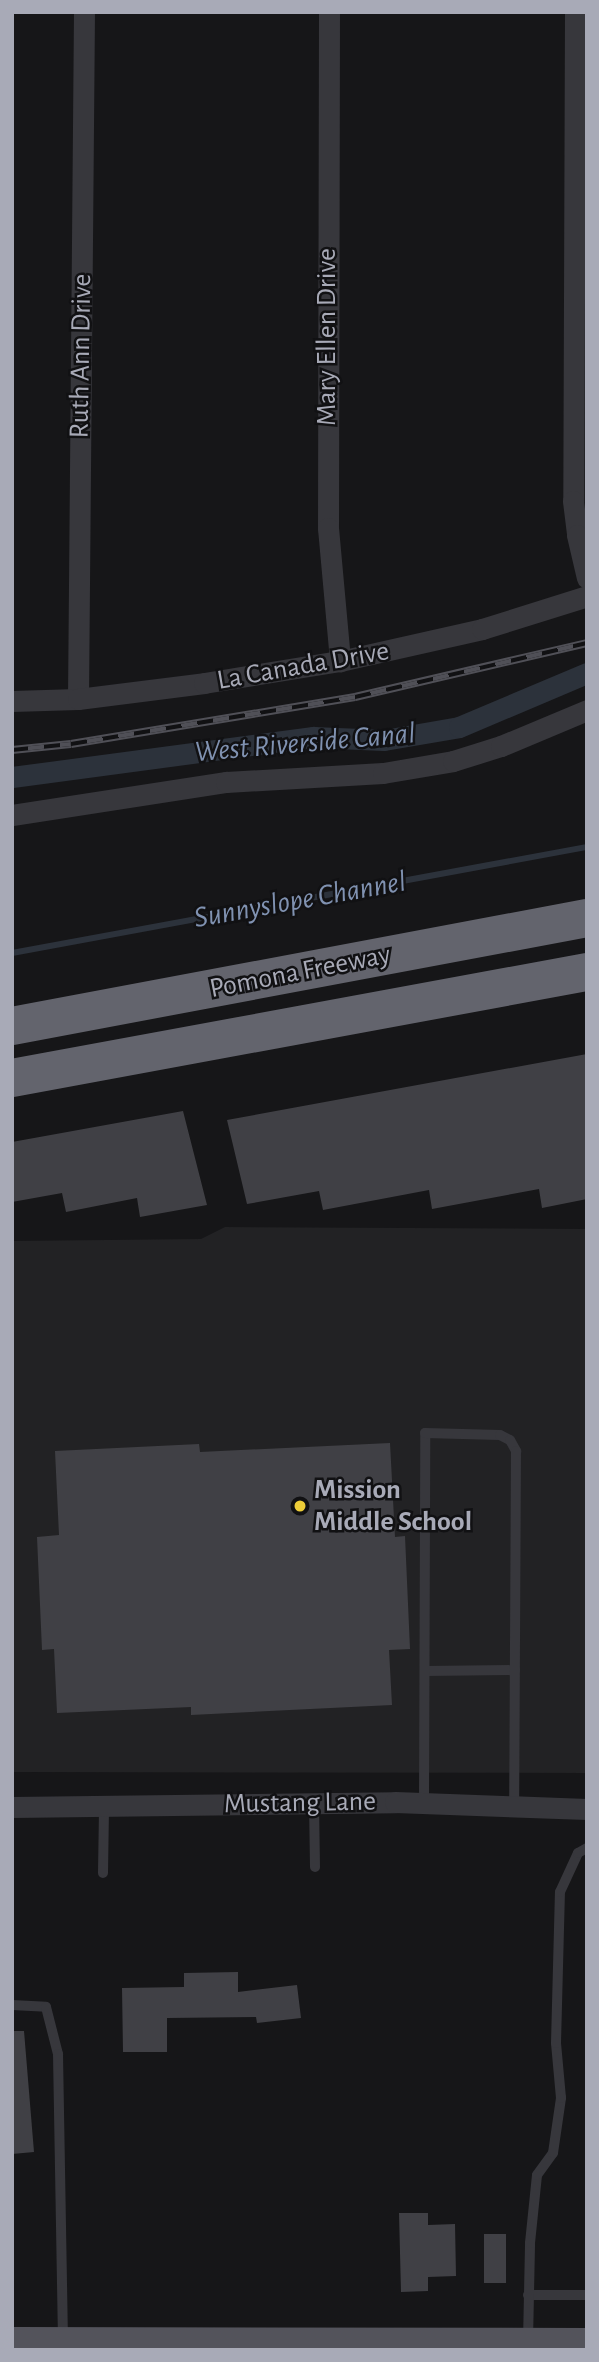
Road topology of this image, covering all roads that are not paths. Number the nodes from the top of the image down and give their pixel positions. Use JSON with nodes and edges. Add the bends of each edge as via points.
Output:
{"nodes":[{"id":1,"x":84,"y":12,"type":"edge"},
{"id":2,"x":329,"y":12,"type":"edge"},
{"id":3,"x":575,"y":12,"type":"edge"},
{"id":4,"x":587,"y":578,"type":"edge"},
{"id":5,"x":587,"y":596,"type":"edge"},
{"id":6,"x":340,"y":661,"type":"junction"},
{"id":7,"x":78,"y":699,"type":"junction"},
{"id":8,"x":12,"y":701,"type":"edge"},
{"id":9,"x":587,"y":709,"type":"edge"},
{"id":10,"x":12,"y":815,"type":"edge"},
{"id":11,"x":587,"y":918,"type":"edge"},
{"id":12,"x":587,"y":972,"type":"edge"},
{"id":13,"x":12,"y":1026,"type":"edge"},
{"id":14,"x":12,"y":1078,"type":"edge"},
{"id":15,"x":515,"y":1670,"type":"junction"},
{"id":16,"x":425,"y":1671,"type":"junction"},
{"id":17,"x":314,"y":1803,"type":"junction"},
{"id":18,"x":424,"y":1803,"type":"junction"},
{"id":19,"x":104,"y":1806,"type":"junction"},
{"id":20,"x":514,"y":1806,"type":"junction"},
{"id":21,"x":12,"y":1807,"type":"edge"},
{"id":22,"x":587,"y":1809,"type":"edge"},
{"id":23,"x":587,"y":1848,"type":"edge"},
{"id":24,"x":314,"y":1867,"type":"dead end"},
{"id":25,"x":103,"y":1873,"type":"dead end"},
{"id":26,"x":12,"y":2005,"type":"edge"},
{"id":27,"x":528,"y":2295,"type":"junction"},
{"id":28,"x":587,"y":2295,"type":"edge"},
{"id":29,"x":12,"y":2343,"type":"edge"},
{"id":30,"x":63,"y":2343,"type":"junction"},
{"id":31,"x":528,"y":2344,"type":"junction"},
{"id":32,"x":587,"y":2344,"type":"edge"}],
"edges":[{"from":1,"to":7,"type":"street","name":"Ruth Ann Drive"},
{"from":2,"to":6,"type":"street","name":"Mary Ellen Drive","via":[[328,490]]},
{"from":3,"to":4,"type":"street","via":[[573,501]]},
{"from":5,"to":6,"type":"street","name":"La Canada Drive","via":[[470,632]]},
{"from":6,"to":7,"type":"street","name":"La Canada Drive"},
{"from":7,"to":8,"type":"street","name":"La Canada Drive"},
{"from":9,"to":10,"type":"street","via":[[453,761],[383,773],[226,782]]},
{"from":11,"to":13,"type":"highway","name":"Pomona Freeway"},
{"from":12,"to":14,"type":"highway","name":"Pomona Freeway"},
{"from":15,"to":16,"type":"lane"},
{"from":15,"to":16,"type":"lane","via":[[516,1451],[510,1440],[500,1435],[425,1433]]},
{"from":15,"to":20,"type":"lane"},
{"from":16,"to":18,"type":"lane"},
{"from":17,"to":18,"type":"street","name":"Mustang Lane"},
{"from":17,"to":19,"type":"street","name":"Mustang Lane"},
{"from":17,"to":24,"type":"lane"},
{"from":18,"to":20,"type":"street","name":"Mustang Lane"},
{"from":19,"to":21,"type":"street","name":"Mustang Lane"},
{"from":19,"to":25,"type":"lane"},
{"from":20,"to":22,"type":"street","name":"Mustang Lane"},
{"from":23,"to":27,"type":"lane","via":[[578,1853],[560,1892],[556,2043],[561,2098],[553,2153],[537,2175]]},
{"from":26,"to":30,"type":"lane","via":[[46,2007],[58,2054]]},
{"from":27,"to":28,"type":"lane"},
{"from":27,"to":31,"type":"lane"},
{"from":29,"to":30,"type":"main road"},
{"from":30,"to":31,"type":"main road"},
{"from":31,"to":32,"type":"main road"}]}
